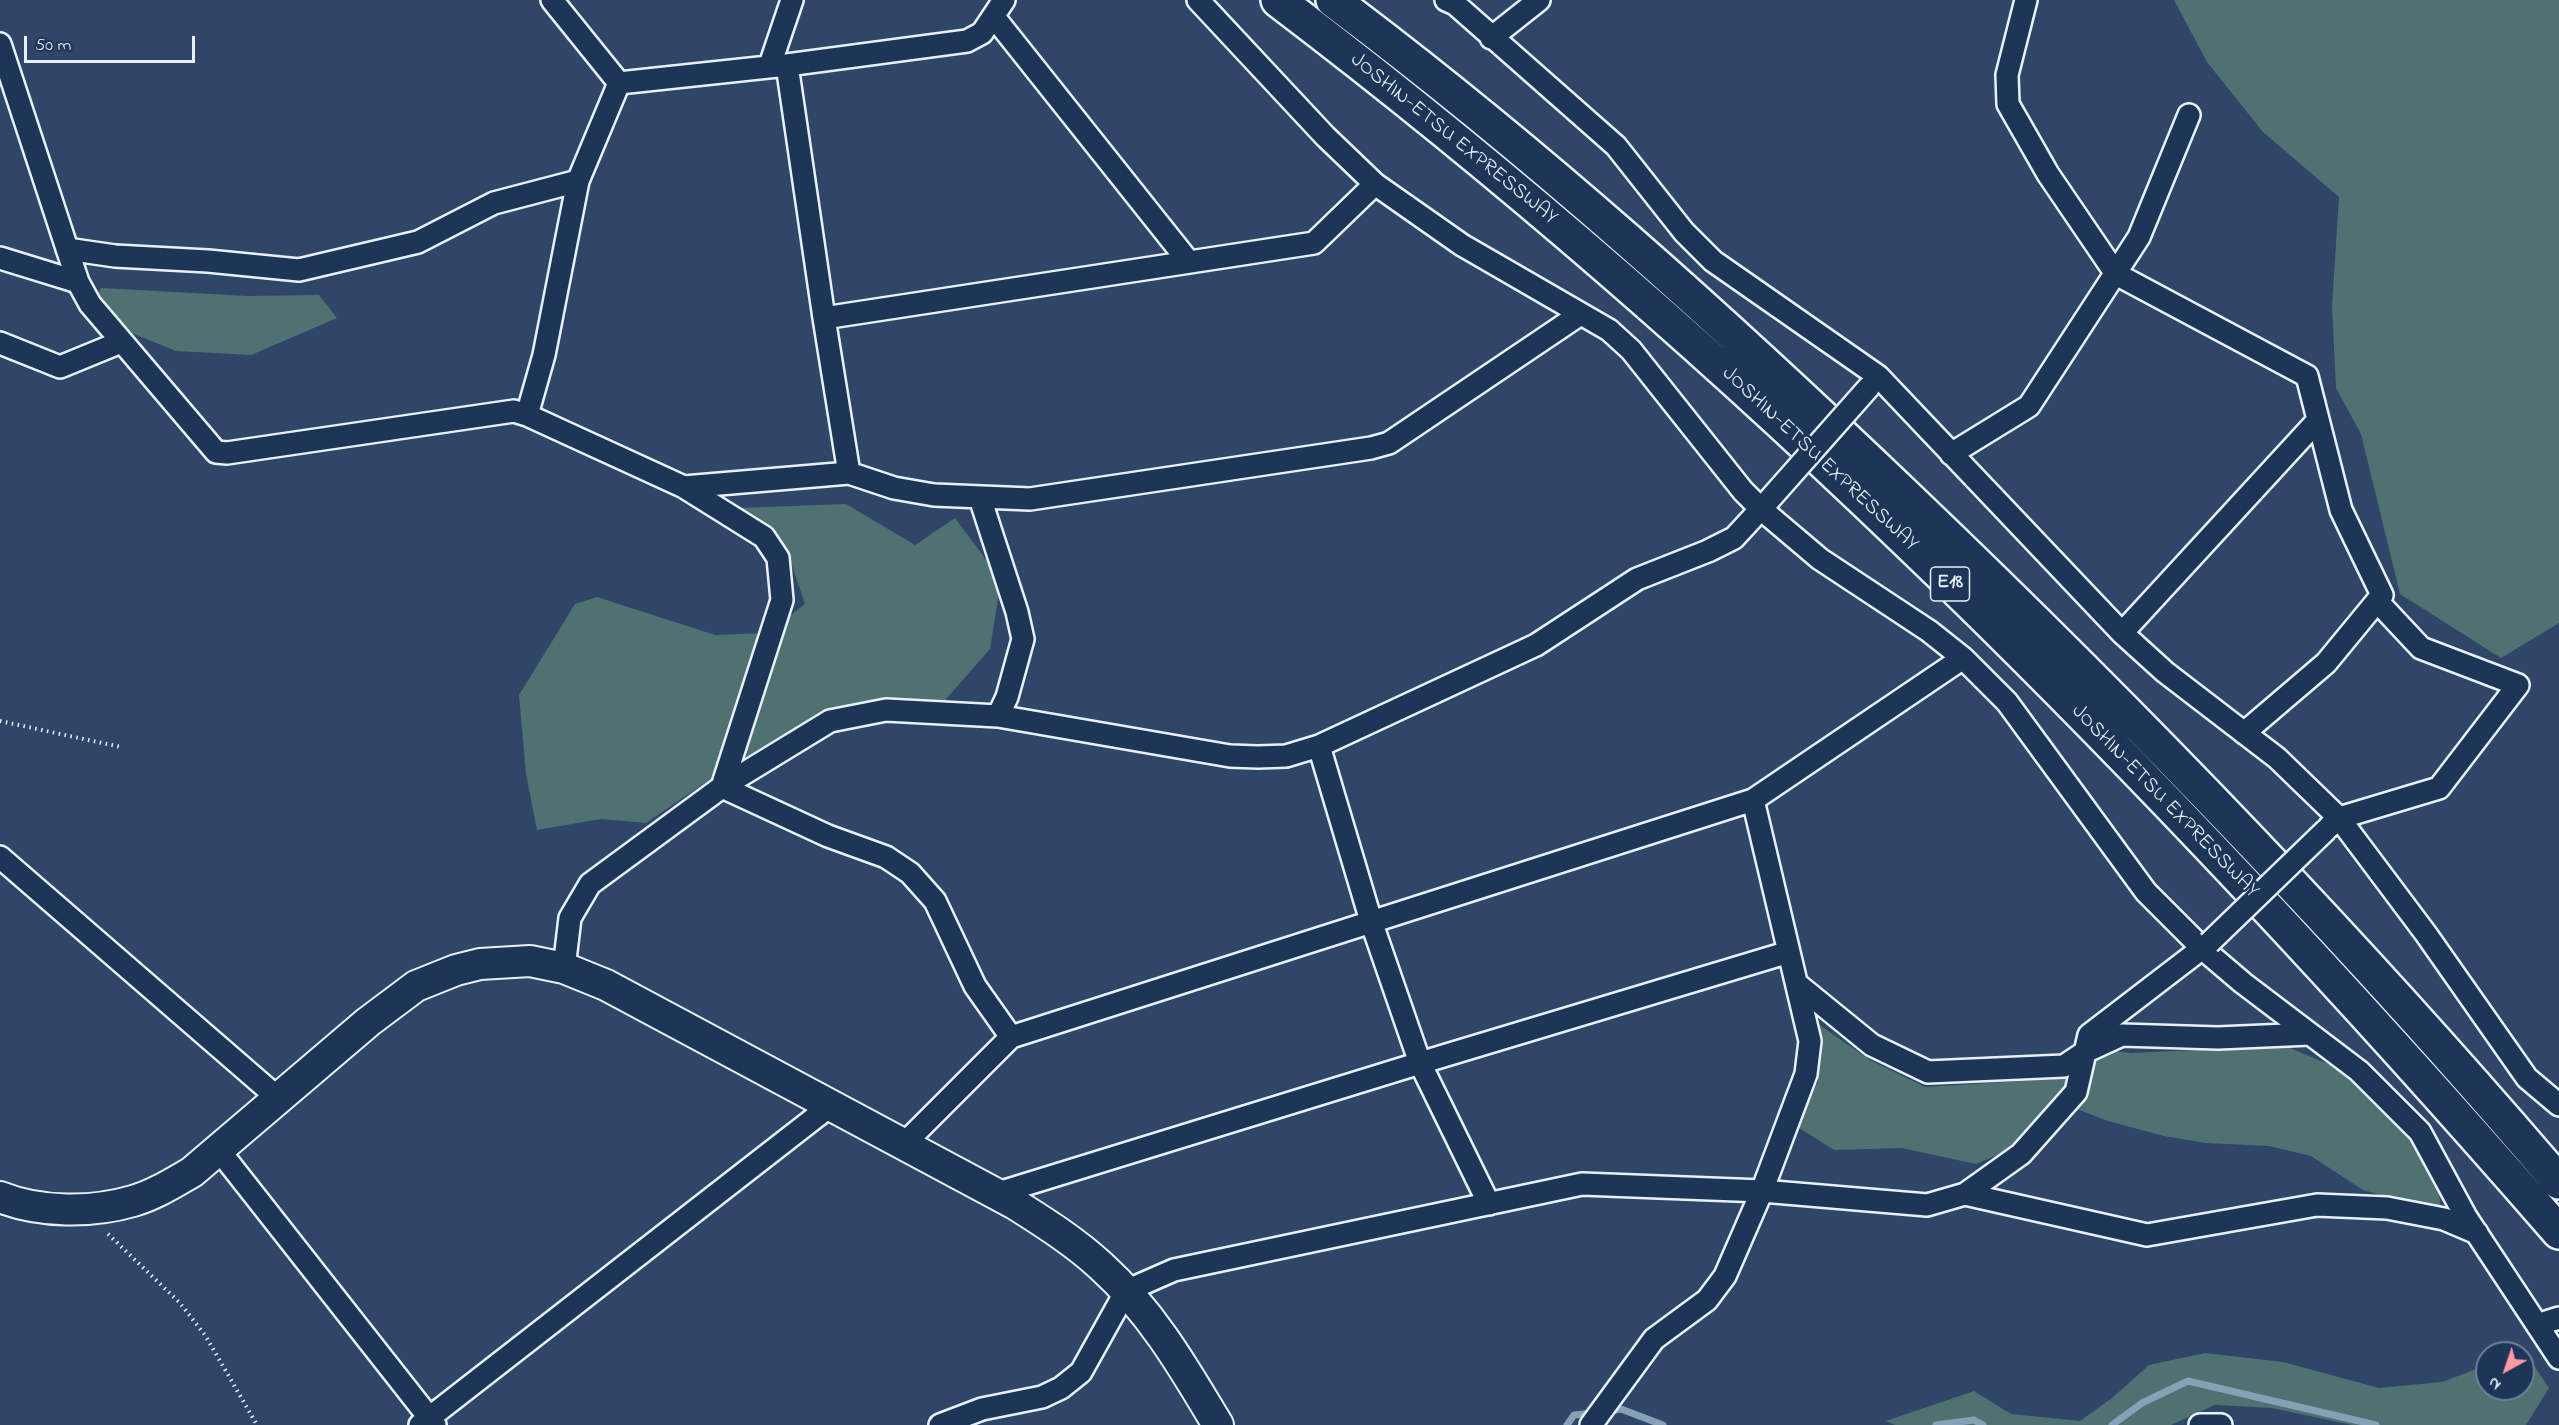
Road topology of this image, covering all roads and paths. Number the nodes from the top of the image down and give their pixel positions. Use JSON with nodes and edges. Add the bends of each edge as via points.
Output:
{"nodes":[{"id":1,"x":552,"y":0,"type":"edge"},
{"id":2,"x":792,"y":0,"type":"edge"},
{"id":3,"x":1198,"y":0,"type":"edge"},
{"id":4,"x":1278,"y":0,"type":"edge"},
{"id":5,"x":1333,"y":0,"type":"edge"},
{"id":6,"x":1446,"y":0,"type":"edge"},
{"id":7,"x":1539,"y":0,"type":"edge"},
{"id":8,"x":2026,"y":0,"type":"edge"},
{"id":9,"x":999,"y":8,"type":"edge"},
{"id":10,"x":1491,"y":38,"type":"junction"},
{"id":11,"x":0,"y":44,"type":"edge"},
{"id":12,"x":779,"y":65,"type":"junction"},
{"id":13,"x":619,"y":83,"type":"junction"},
{"id":14,"x":2189,"y":115,"type":"dead end"},
{"id":15,"x":578,"y":181,"type":"junction"},
{"id":16,"x":1375,"y":184,"type":"junction"},
{"id":17,"x":67,"y":249,"type":"junction"},
{"id":18,"x":0,"y":258,"type":"edge"},
{"id":19,"x":1189,"y":262,"type":"junction"},
{"id":20,"x":2116,"y":274,"type":"junction"},
{"id":21,"x":78,"y":282,"type":"junction"},
{"id":22,"x":1579,"y":315,"type":"junction"},
{"id":23,"x":824,"y":318,"type":"junction"},
{"id":24,"x":121,"y":342,"type":"junction"},
{"id":25,"x":0,"y":343,"type":"edge"},
{"id":26,"x":1873,"y":382,"type":"junction"},
{"id":27,"x":527,"y":415,"type":"junction"},
{"id":28,"x":2318,"y":420,"type":"junction"},
{"id":29,"x":1952,"y":454,"type":"junction"},
{"id":30,"x":849,"y":473,"type":"junction"},
{"id":31,"x":684,"y":487,"type":"junction"},
{"id":32,"x":980,"y":498,"type":"junction"},
{"id":33,"x":1765,"y":505,"type":"junction"},
{"id":34,"x":2377,"y":602,"type":"junction"},
{"id":35,"x":2122,"y":633,"type":"junction"},
{"id":36,"x":1963,"y":658,"type":"junction"},
{"id":37,"x":998,"y":716,"type":"junction"},
{"id":38,"x":0,"y":721,"type":"edge"},
{"id":39,"x":2244,"y":733,"type":"junction"},
{"id":40,"x":1319,"y":746,"type":"junction"},
{"id":41,"x":121,"y":747,"type":"dead end"},
{"id":42,"x":722,"y":787,"type":"junction"},
{"id":43,"x":1753,"y":800,"type":"junction"},
{"id":44,"x":2332,"y":824,"type":"junction"},
{"id":45,"x":0,"y":857,"type":"edge"},
{"id":46,"x":1371,"y":921,"type":"junction"},
{"id":47,"x":2206,"y":946,"type":"junction"},
{"id":48,"x":1789,"y":952,"type":"junction"},
{"id":49,"x":564,"y":968,"type":"junction"},
{"id":50,"x":1797,"y":984,"type":"junction"},
{"id":51,"x":2310,"y":1034,"type":"junction"},
{"id":52,"x":1011,"y":1037,"type":"junction"},
{"id":53,"x":2085,"y":1052,"type":"junction"},
{"id":54,"x":1420,"y":1063,"type":"junction"},
{"id":55,"x":278,"y":1098,"type":"junction"},
{"id":56,"x":2559,"y":1105,"type":"edge"},
{"id":57,"x":830,"y":1106,"type":"junction"},
{"id":58,"x":903,"y":1145,"type":"junction"},
{"id":59,"x":218,"y":1149,"type":"junction"},
{"id":60,"x":2559,"y":1182,"type":"edge"},
{"id":61,"x":1762,"y":1191,"type":"junction"},
{"id":62,"x":995,"y":1194,"type":"junction"},
{"id":63,"x":1965,"y":1194,"type":"junction"},
{"id":64,"x":0,"y":1197,"type":"edge"},
{"id":65,"x":1489,"y":1204,"type":"junction"},
{"id":66,"x":82,"y":1208,"type":"junction"},
{"id":67,"x":2559,"y":1232,"type":"edge"},
{"id":68,"x":2477,"y":1233,"type":"junction"},
{"id":69,"x":1126,"y":1291,"type":"junction"},
{"id":70,"x":2559,"y":1318,"type":"edge"},
{"id":71,"x":2537,"y":1325,"type":"junction"},
{"id":72,"x":2559,"y":1358,"type":"edge"},
{"id":73,"x":428,"y":1423,"type":"edge"},
{"id":74,"x":257,"y":1425,"type":"edge"},
{"id":75,"x":940,"y":1425,"type":"edge"},
{"id":76,"x":1218,"y":1425,"type":"edge"},
{"id":77,"x":1592,"y":1425,"type":"edge"},
{"id":78,"x":2200,"y":1425,"type":"edge"},
{"id":79,"x":2221,"y":1425,"type":"edge"}],
"edges":[{"from":1,"to":13,"type":"street"},
{"from":2,"to":12,"type":"street"},
{"from":3,"to":16,"type":"street"},
{"from":4,"to":67,"type":"highway","name":"JOSHIN-ETSU EXPRESSWAY","number":"E18","via":[[1552,220],[1736,382],[1916,550],[2225,864]]},
{"from":5,"to":60,"type":"highway","name":"JOSHIN-ETSU EXPRESSWAY","number":"E18","via":[[1457,97],[1658,268],[1829,423],[2044,629],[2249,839],[2444,1050]]},
{"from":6,"to":10,"type":"street"},
{"from":7,"to":10,"type":"street"},
{"from":8,"to":20,"type":"street","via":[[2007,75],[2008,104],[2048,174]]},
{"from":9,"to":12,"type":"street","via":[[982,33],[967,41]]},
{"from":9,"to":19,"type":"street"},
{"from":10,"to":26,"type":"street","via":[[1616,146],[1684,232],[1713,261]]},
{"from":11,"to":17,"type":"street"},
{"from":12,"to":13,"type":"street"},
{"from":12,"to":23,"type":"street"},
{"from":13,"to":15,"type":"street"},
{"from":14,"to":20,"type":"street","via":[[2139,237]]},
{"from":15,"to":17,"type":"street","via":[[494,203],[418,242],[299,270]]},
{"from":15,"to":27,"type":"street","via":[[544,355]]},
{"from":16,"to":19,"type":"street","via":[[1314,243]]},
{"from":16,"to":22,"type":"street","via":[[1462,246]]},
{"from":17,"to":21,"type":"street"},
{"from":18,"to":21,"type":"street"},
{"from":19,"to":23,"type":"street"},
{"from":20,"to":28,"type":"street","via":[[2307,376]]},
{"from":20,"to":29,"type":"street","via":[[2029,406]]},
{"from":21,"to":24,"type":"street","via":[[90,304]]},
{"from":22,"to":32,"type":"street","via":[[1389,442],[1371,448],[1030,499]]},
{"from":22,"to":33,"type":"street","via":[[1609,330],[1631,350],[1743,491]]},
{"from":23,"to":30,"type":"street"},
{"from":24,"to":25,"type":"street","via":[[60,367]]},
{"from":24,"to":27,"type":"street","via":[[216,452],[514,411]]},
{"from":26,"to":29,"type":"street"},
{"from":26,"to":33,"type":"street","bridge":true},
{"from":27,"to":31,"type":"street"},
{"from":28,"to":34,"type":"street","via":[[2341,510],[2382,595]]},
{"from":28,"to":35,"type":"street"},
{"from":29,"to":35,"type":"street"},
{"from":30,"to":31,"type":"street"},
{"from":30,"to":32,"type":"street","via":[[894,488]]},
{"from":31,"to":42,"type":"street","via":[[764,537],[778,558],[781,575],[782,600]]},
{"from":32,"to":37,"type":"street","via":[[1023,639]]},
{"from":33,"to":36,"type":"street","via":[[1820,559]]},
{"from":33,"to":40,"type":"street","via":[[1734,538],[1637,579],[1536,645]]},
{"from":34,"to":39,"type":"street","via":[[2325,663]]},
{"from":34,"to":44,"type":"street","via":[[2421,648],[2518,684],[2439,788]]},
{"from":35,"to":39,"type":"street"},
{"from":36,"to":43,"type":"street"},
{"from":36,"to":47,"type":"street","via":[[2007,702],[2146,892]]},
{"from":37,"to":40,"type":"street","via":[[1230,756],[1286,756]]},
{"from":37,"to":42,"type":"street","via":[[886,710],[830,721]]},
{"from":38,"to":41,"type":"path"},
{"from":39,"to":44,"type":"street","via":[[2277,758]]},
{"from":40,"to":46,"type":"street"},
{"from":42,"to":49,"type":"street","via":[[590,884],[570,918]]},
{"from":42,"to":52,"type":"street","via":[[828,836],[885,857],[910,873],[935,901],[975,986]]},
{"from":43,"to":46,"type":"street"},
{"from":43,"to":48,"type":"street"},
{"from":44,"to":47,"type":"street","bridge":true},
{"from":44,"to":56,"type":"street","via":[[2426,934],[2527,1078]]},
{"from":45,"to":55,"type":"street"},
{"from":46,"to":52,"type":"street"},
{"from":46,"to":54,"type":"street"},
{"from":47,"to":51,"type":"street"},
{"from":47,"to":53,"type":"street","via":[[2088,1035]]},
{"from":48,"to":50,"type":"street"},
{"from":48,"to":54,"type":"street"},
{"from":49,"to":55,"type":"street","via":[[530,960],[480,964],[416,986]]},
{"from":49,"to":57,"type":"street","via":[[606,985]]},
{"from":50,"to":53,"type":"street","via":[[1872,1045],[1928,1072],[2064,1065]]},
{"from":50,"to":61,"type":"street","via":[[1810,1041],[1806,1074]]},
{"from":51,"to":53,"type":"street","via":[[2218,1038],[2122,1035]]},
{"from":51,"to":68,"type":"street","via":[[2359,1071],[2420,1132]]},
{"from":52,"to":58,"type":"street"},
{"from":53,"to":63,"type":"street","via":[[2076,1092],[2021,1154]]},
{"from":54,"to":62,"type":"street"},
{"from":54,"to":65,"type":"street"},
{"from":55,"to":59,"type":"street"},
{"from":57,"to":58,"type":"street"},
{"from":57,"to":73,"type":"street"},
{"from":58,"to":62,"type":"street"},
{"from":59,"to":66,"type":"street","via":[[192,1172],[165,1188],[134,1201]]},
{"from":59,"to":73,"type":"street"},
{"from":61,"to":63,"type":"street","via":[[1927,1205]]},
{"from":61,"to":65,"type":"street","via":[[1582,1184]]},
{"from":61,"to":77,"type":"street","via":[[1725,1276],[1707,1300],[1654,1339]]},
{"from":62,"to":69,"type":"street","via":[[1070,1240]]},
{"from":63,"to":68,"type":"street","via":[[2147,1235],[2317,1205],[2387,1208],[2444,1219]]},
{"from":64,"to":66,"type":"street","via":[[45,1208]]},
{"from":65,"to":69,"type":"street","via":[[1174,1270]]},
{"from":66,"to":74,"type":"path","via":[[179,1302],[205,1335]]},
{"from":68,"to":71,"type":"street"},
{"from":69,"to":75,"type":"street","via":[[1081,1372],[1060,1388],[1042,1397],[982,1409]]},
{"from":69,"to":76,"type":"street","via":[[1170,1346]]},
{"from":70,"to":71,"type":"street"},
{"from":71,"to":72,"type":"street"},
{"from":78,"to":79,"type":"street"}]}
